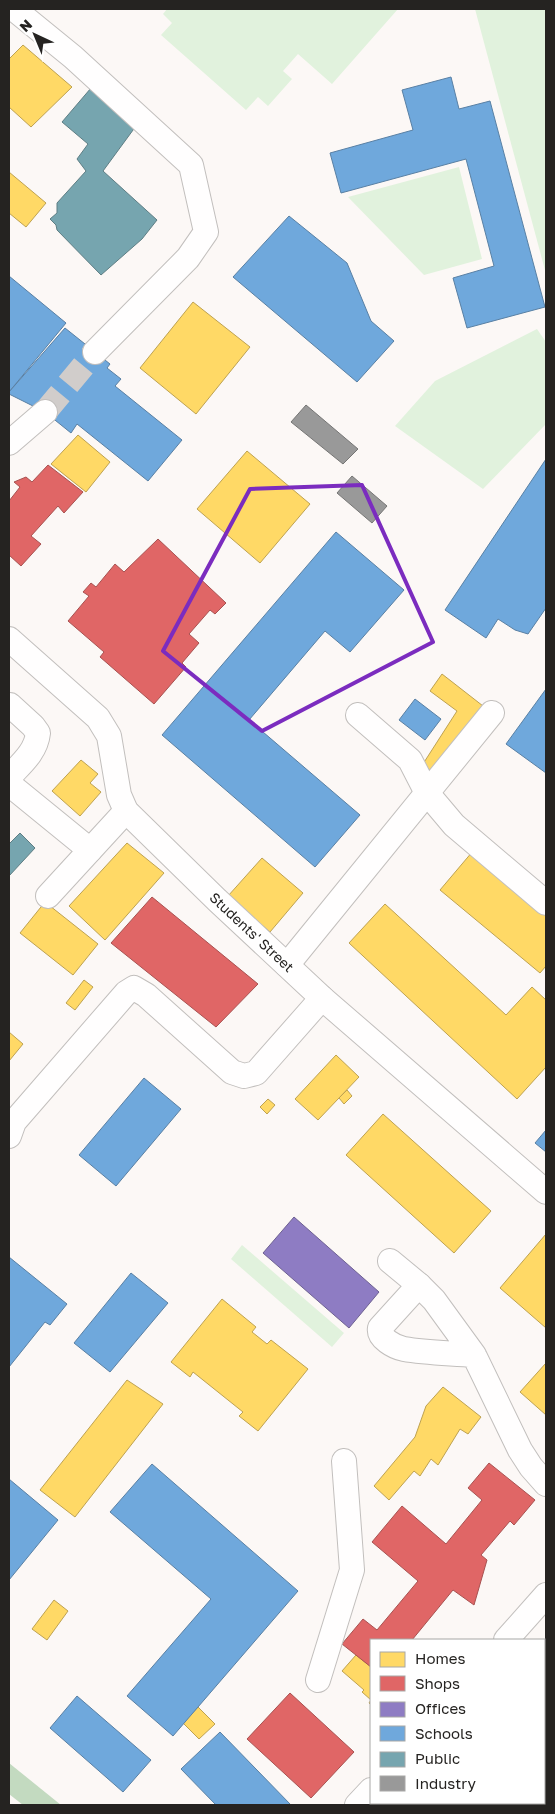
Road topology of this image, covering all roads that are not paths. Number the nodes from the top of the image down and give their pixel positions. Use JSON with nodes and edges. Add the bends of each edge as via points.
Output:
{"nodes":[{"id":1,"x":14,"y":9,"type":"edge"},
{"id":2,"x":95,"y":352,"type":"tunnel mouth"},
{"id":3,"x":45,"y":412,"type":"tunnel mouth"},
{"id":4,"x":9,"y":443,"type":"edge"},
{"id":5,"x":9,"y":639,"type":"edge"},
{"id":6,"x":9,"y":711,"type":"edge"},
{"id":7,"x":492,"y":713,"type":"dead end"},
{"id":8,"x":358,"y":715,"type":"dead end"},
{"id":9,"x":9,"y":777,"type":"edge"},
{"id":10,"x":9,"y":784,"type":"edge"},
{"id":11,"x":427,"y":793,"type":"junction"},
{"id":12,"x":126,"y":811,"type":"junction"},
{"id":13,"x":90,"y":850,"type":"junction"},
{"id":14,"x":48,"y":896,"type":"dead end"},
{"id":15,"x":546,"y":903,"type":"edge"},
{"id":16,"x":287,"y":965,"type":"junction"},
{"id":17,"x":322,"y":998,"type":"junction"},
{"id":18,"x":9,"y":1136,"type":"edge"},
{"id":19,"x":546,"y":1192,"type":"edge"},
{"id":20,"x":390,"y":1261,"type":"dead end"},
{"id":21,"x":419,"y":1285,"type":"junction"},
{"id":22,"x":474,"y":1355,"type":"junction"},
{"id":23,"x":344,"y":1461,"type":"dead end"},
{"id":24,"x":546,"y":1484,"type":"edge"},
{"id":25,"x":546,"y":1594,"type":"edge"},
{"id":26,"x":507,"y":1639,"type":"edge"},
{"id":27,"x":318,"y":1680,"type":"dead end"},
{"id":28,"x":370,"y":1791,"type":"edge"},
{"id":29,"x":357,"y":1805,"type":"edge"}],
"edges":[{"from":1,"to":2,"type":"street","via":[[191,165],[206,232],[188,258]]},
{"from":3,"to":4,"type":"street"},
{"from":5,"to":12,"type":"street","name":"Students' Street","via":[[98,718],[109,736],[119,795]]},
{"from":6,"to":9,"type":"street","via":[[33,726],[38,733],[29,756]]},
{"from":7,"to":11,"type":"street"},
{"from":8,"to":11,"type":"street","via":[[410,760]]},
{"from":10,"to":13,"type":"street"},
{"from":11,"to":15,"type":"street","via":[[454,825]]},
{"from":11,"to":16,"type":"street"},
{"from":12,"to":13,"type":"street"},
{"from":12,"to":16,"type":"street","name":"Students' Street"},
{"from":13,"to":14,"type":"street"},
{"from":16,"to":17,"type":"street","name":"Students' Street"},
{"from":17,"to":18,"type":"street","via":[[256,1073],[244,1076],[232,1072],[134,988],[126,993],[14,1122]]},
{"from":17,"to":19,"type":"street","name":"Students' Street"},
{"from":20,"to":21,"type":"street"},
{"from":21,"to":22,"type":"street","via":[[434,1300]]},
{"from":21,"to":22,"type":"street","via":[[380,1328],[382,1337],[401,1348]]},
{"from":22,"to":24,"type":"street","via":[[520,1450]]},
{"from":23,"to":27,"type":"street","via":[[352,1570]]},
{"from":25,"to":26,"type":"street"},
{"from":28,"to":29,"type":"street"}]}
